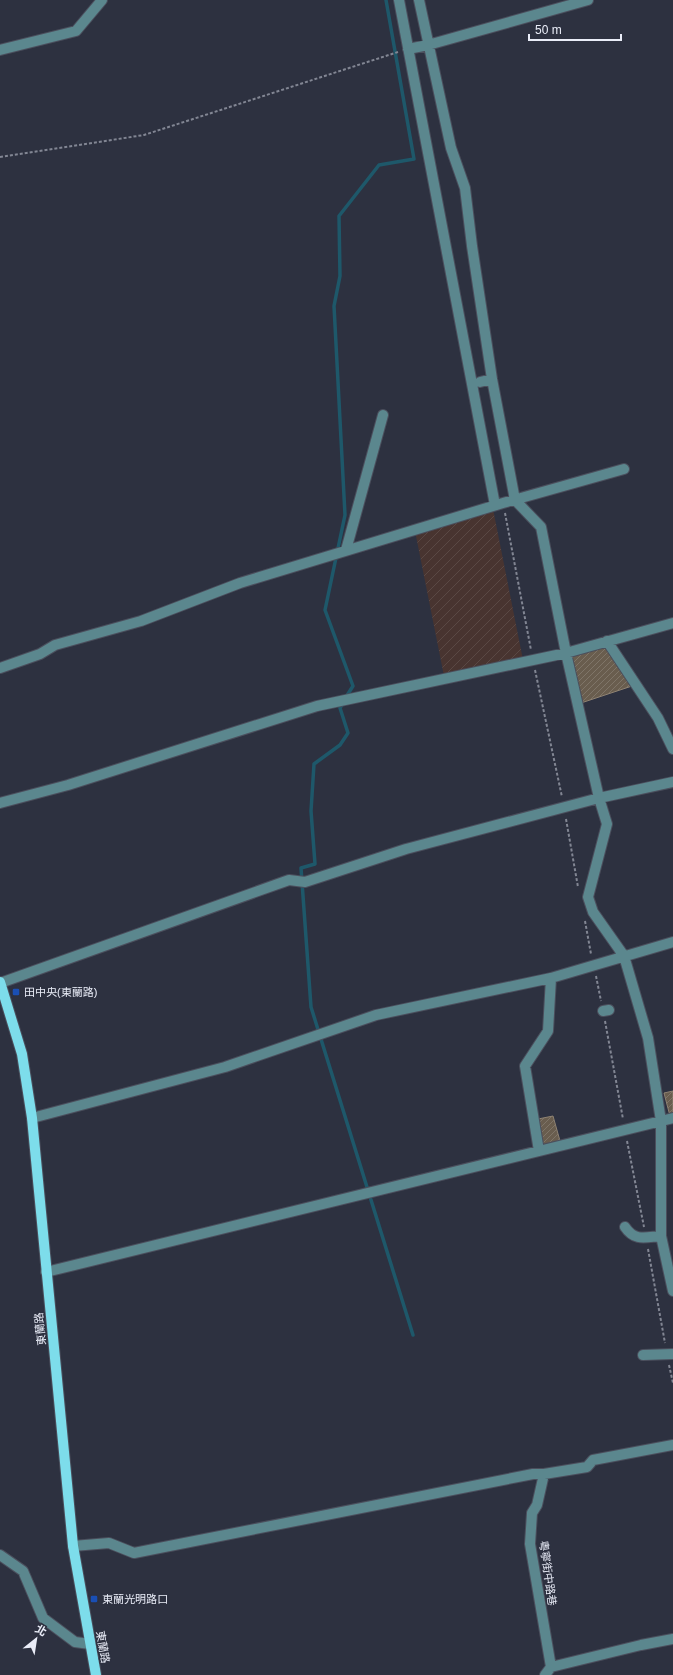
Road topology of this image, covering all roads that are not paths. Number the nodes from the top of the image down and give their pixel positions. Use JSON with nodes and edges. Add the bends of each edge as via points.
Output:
{"nodes":[{"id":1,"x":102,"y":0,"type":"edge"},
{"id":2,"x":399,"y":0,"type":"edge"},
{"id":3,"x":419,"y":0,"type":"edge"},
{"id":4,"x":588,"y":0,"type":"edge"},
{"id":5,"x":428,"y":45,"type":"junction"},
{"id":6,"x":408,"y":49,"type":"junction"},
{"id":7,"x":0,"y":50,"type":"edge"},
{"id":8,"x":492,"y":380,"type":"junction"},
{"id":9,"x":480,"y":382,"type":"dead end"},
{"id":10,"x":383,"y":415,"type":"dead end"},
{"id":11,"x":624,"y":469,"type":"dead end"},
{"id":12,"x":515,"y":500,"type":"junction"},
{"id":13,"x":495,"y":505,"type":"junction"},
{"id":14,"x":346,"y":550,"type":"junction"},
{"id":15,"x":673,"y":623,"type":"edge"},
{"id":16,"x":607,"y":641,"type":"junction"},
{"id":17,"x":566,"y":653,"type":"junction"},
{"id":18,"x":0,"y":668,"type":"edge"},
{"id":19,"x":673,"y":749,"type":"edge"},
{"id":20,"x":673,"y":782,"type":"edge"},
{"id":21,"x":599,"y":798,"type":"junction"},
{"id":22,"x":0,"y":803,"type":"edge"},
{"id":23,"x":673,"y":942,"type":"edge"},
{"id":24,"x":624,"y":956,"type":"junction"},
{"id":25,"x":552,"y":978,"type":"junction"},
{"id":26,"x":0,"y":982,"type":"edge"},
{"id":27,"x":32,"y":1118,"type":"junction"},
{"id":28,"x":673,"y":1118,"type":"edge"},
{"id":29,"x":661,"y":1121,"type":"junction"},
{"id":30,"x":539,"y":1152,"type":"junction"},
{"id":31,"x":625,"y":1227,"type":"dead end"},
{"id":32,"x":661,"y":1236,"type":"junction"},
{"id":33,"x":46,"y":1272,"type":"junction"},
{"id":34,"x":673,"y":1291,"type":"edge"},
{"id":35,"x":670,"y":1354,"type":"edge"},
{"id":36,"x":643,"y":1355,"type":"dead end"},
{"id":37,"x":673,"y":1445,"type":"edge"},
{"id":38,"x":544,"y":1474,"type":"junction"},
{"id":39,"x":73,"y":1546,"type":"junction"},
{"id":40,"x":0,"y":1555,"type":"edge"},
{"id":41,"x":673,"y":1639,"type":"edge"},
{"id":42,"x":90,"y":1644,"type":"junction"},
{"id":43,"x":548,"y":1671,"type":"edge"},
{"id":44,"x":96,"y":1675,"type":"edge"}],
"edges":[{"from":1,"to":7,"type":"street","via":[[76,31]]},
{"from":2,"to":6,"type":"street"},
{"from":3,"to":5,"type":"street"},
{"from":4,"to":5,"type":"street"},
{"from":5,"to":6,"type":"street"},
{"from":5,"to":8,"type":"street","via":[[451,148],[465,188]]},
{"from":6,"to":13,"type":"street"},
{"from":8,"to":9,"type":"street"},
{"from":8,"to":12,"type":"street"},
{"from":10,"to":14,"type":"street"},
{"from":11,"to":12,"type":"street"},
{"from":12,"to":13,"type":"street"},
{"from":12,"to":17,"type":"street","via":[[541,527]]},
{"from":13,"to":14,"type":"street"},
{"from":14,"to":18,"type":"street","via":[[240,583],[142,621],[55,645],[40,654]]},
{"from":15,"to":16,"type":"street"},
{"from":16,"to":17,"type":"street"},
{"from":16,"to":19,"type":"street","via":[[658,718]]},
{"from":17,"to":21,"type":"street"},
{"from":17,"to":22,"type":"street","via":[[317,706],[68,785]]},
{"from":20,"to":21,"type":"street"},
{"from":21,"to":24,"type":"street","via":[[607,824],[588,897],[592,912]]},
{"from":21,"to":26,"type":"street","via":[[406,848],[305,882],[289,880]]},
{"from":23,"to":24,"type":"street"},
{"from":24,"to":25,"type":"street"},
{"from":24,"to":29,"type":"street","via":[[648,1038]]},
{"from":25,"to":27,"type":"street","via":[[376,1016],[225,1067]]},
{"from":25,"to":30,"type":"street","via":[[548,1031],[525,1066]]},
{"from":26,"to":27,"type":"main road","name":"東蘭路","via":[[22,1054]]},
{"from":27,"to":33,"type":"main road","name":"東蘭路"},
{"from":28,"to":29,"type":"street"},
{"from":29,"to":30,"type":"street"},
{"from":29,"to":32,"type":"street"},
{"from":30,"to":33,"type":"street"},
{"from":31,"to":32,"type":"street","via":[[637,1238]]},
{"from":32,"to":34,"type":"street"},
{"from":33,"to":39,"type":"main road","name":"東蘭路"},
{"from":35,"to":36,"type":"street"},
{"from":37,"to":38,"type":"street","via":[[593,1460],[587,1467]]},
{"from":38,"to":39,"type":"street","via":[[533,1474],[134,1553],[108,1543]]},
{"from":38,"to":43,"type":"street","name":"粵寧街中路巷","via":[[537,1505],[532,1514],[530,1544]]},
{"from":39,"to":42,"type":"main road","name":"東蘭路"},
{"from":40,"to":42,"type":"street","via":[[23,1572],[43,1618],[75,1642]]},
{"from":41,"to":43,"type":"street","via":[[641,1645]]},
{"from":42,"to":44,"type":"main road","name":"東蘭路"}]}
